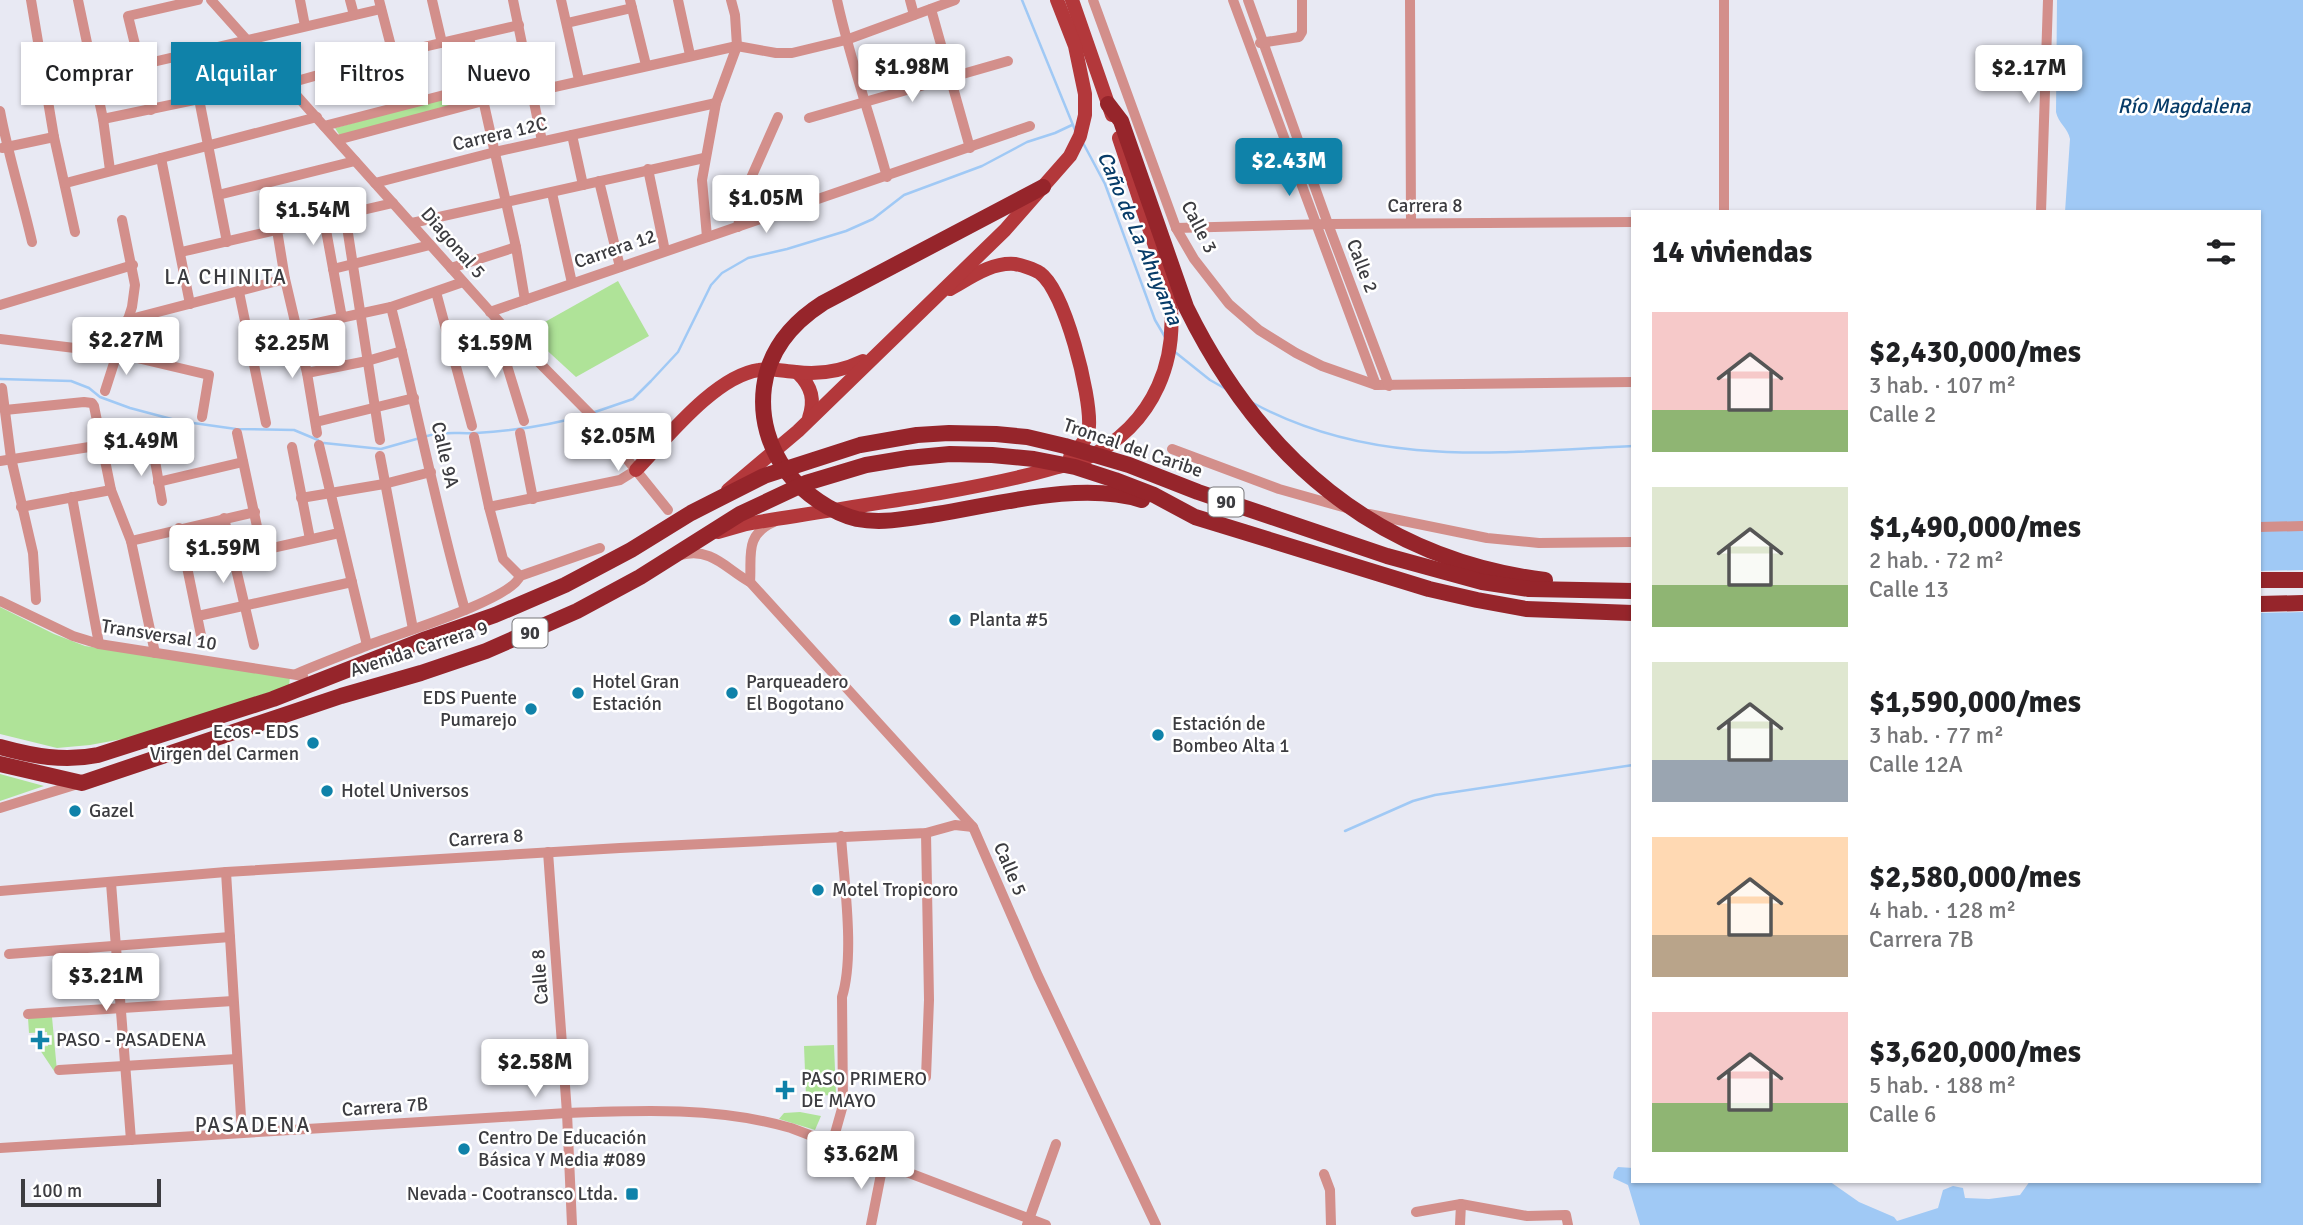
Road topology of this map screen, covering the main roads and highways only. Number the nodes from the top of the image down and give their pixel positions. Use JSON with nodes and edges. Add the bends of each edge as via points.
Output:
{"nodes":[{"id":1,"x":1057,"y":0,"type":"edge"},
{"id":2,"x":1072,"y":0,"type":"edge"},
{"id":3,"x":1108,"y":104,"type":"junction"},
{"id":4,"x":1043,"y":187,"type":"junction"},
{"id":5,"x":933,"y":299,"type":"junction"},
{"id":6,"x":873,"y":357,"type":"junction"},
{"id":7,"x":798,"y":373,"type":"junction"},
{"id":8,"x":808,"y":419,"type":"junction"},
{"id":9,"x":819,"y":456,"type":"joint"},
{"id":10,"x":1062,"y":466,"type":"junction"},
{"id":11,"x":636,"y":470,"type":"road end"},
{"id":12,"x":826,"y":476,"type":"joint"},
{"id":13,"x":691,"y":513,"type":"junction"},
{"id":14,"x":1195,"y":517,"type":"junction"},
{"id":15,"x":703,"y":537,"type":"junction"},
{"id":16,"x":2261,"y":580,"type":"edge"},
{"id":17,"x":2303,"y":580,"type":"edge"},
{"id":18,"x":1631,"y":583,"type":"edge"},
{"id":19,"x":1631,"y":591,"type":"edge"},
{"id":20,"x":2303,"y":603,"type":"edge"},
{"id":21,"x":2261,"y":604,"type":"edge"},
{"id":22,"x":1631,"y":613,"type":"edge"},
{"id":23,"x":0,"y":747,"type":"edge"},
{"id":24,"x":0,"y":764,"type":"edge"}],
"edges":[{"from":1,"to":4,"type":"main road","via":[[1083,78],[1084,115],[1070,156]]},
{"from":2,"to":3,"type":"main road"},
{"from":3,"to":10,"type":"main road","via":[[1167,282],[1172,326],[1167,364],[1141,418],[1107,446]]},
{"from":3,"to":18,"type":"highway","via":[[1121,121],[1186,307],[1217,365],[1259,424],[1309,476],[1358,513],[1413,544],[1478,567],[1552,581]]},
{"from":4,"to":5,"type":"main road"},
{"from":4,"to":14,"type":"highway","via":[[823,303],[798,321],[783,339],[768,371],[763,407],[775,454],[807,492],[841,513],[866,520],[1078,492],[1130,496]]},
{"from":5,"to":6,"type":"main road"},
{"from":5,"to":10,"type":"main road","via":[[998,265],[1017,264],[1040,273],[1052,287],[1066,316],[1090,427]]},
{"from":6,"to":7,"type":"main road","via":[[849,368]]},
{"from":6,"to":8,"type":"main road"},
{"from":7,"to":8,"type":"main road","via":[[812,394]]},
{"from":7,"to":11,"type":"main road","via":[[758,370],[735,377],[712,393]]},
{"from":8,"to":13,"type":"main road","via":[[727,490]]},
{"from":9,"to":13,"type":"highway","name":"Avenida Carrera 9","number":"90","via":[[764,476]]},
{"from":9,"to":19,"type":"highway","name":"Troncal del Caribe","number":"90","via":[[917,435],[1027,437],[1129,465],[1436,571],[1529,589]]},
{"from":10,"to":15,"type":"main road","via":[[1016,479],[746,524]]},
{"from":12,"to":14,"type":"highway","name":"Troncal del Caribe","number":"90","via":[[929,456],[1034,459],[1115,480]]},
{"from":12,"to":15,"type":"highway","name":"Avenida Carrera 9","number":"90","via":[[740,514]]},
{"from":13,"to":23,"type":"highway","name":"Avenida Carrera 9","number":"90","via":[[565,585],[242,709],[74,760]]},
{"from":14,"to":22,"type":"highway","name":"Troncal del Caribe","number":"90","via":[[1477,600],[1526,609]]},
{"from":15,"to":24,"type":"highway","name":"Avenida Carrera 9","number":"90","via":[[577,611],[486,651],[82,783]]},
{"from":16,"to":17,"type":"highway"},
{"from":20,"to":21,"type":"highway"}]}
